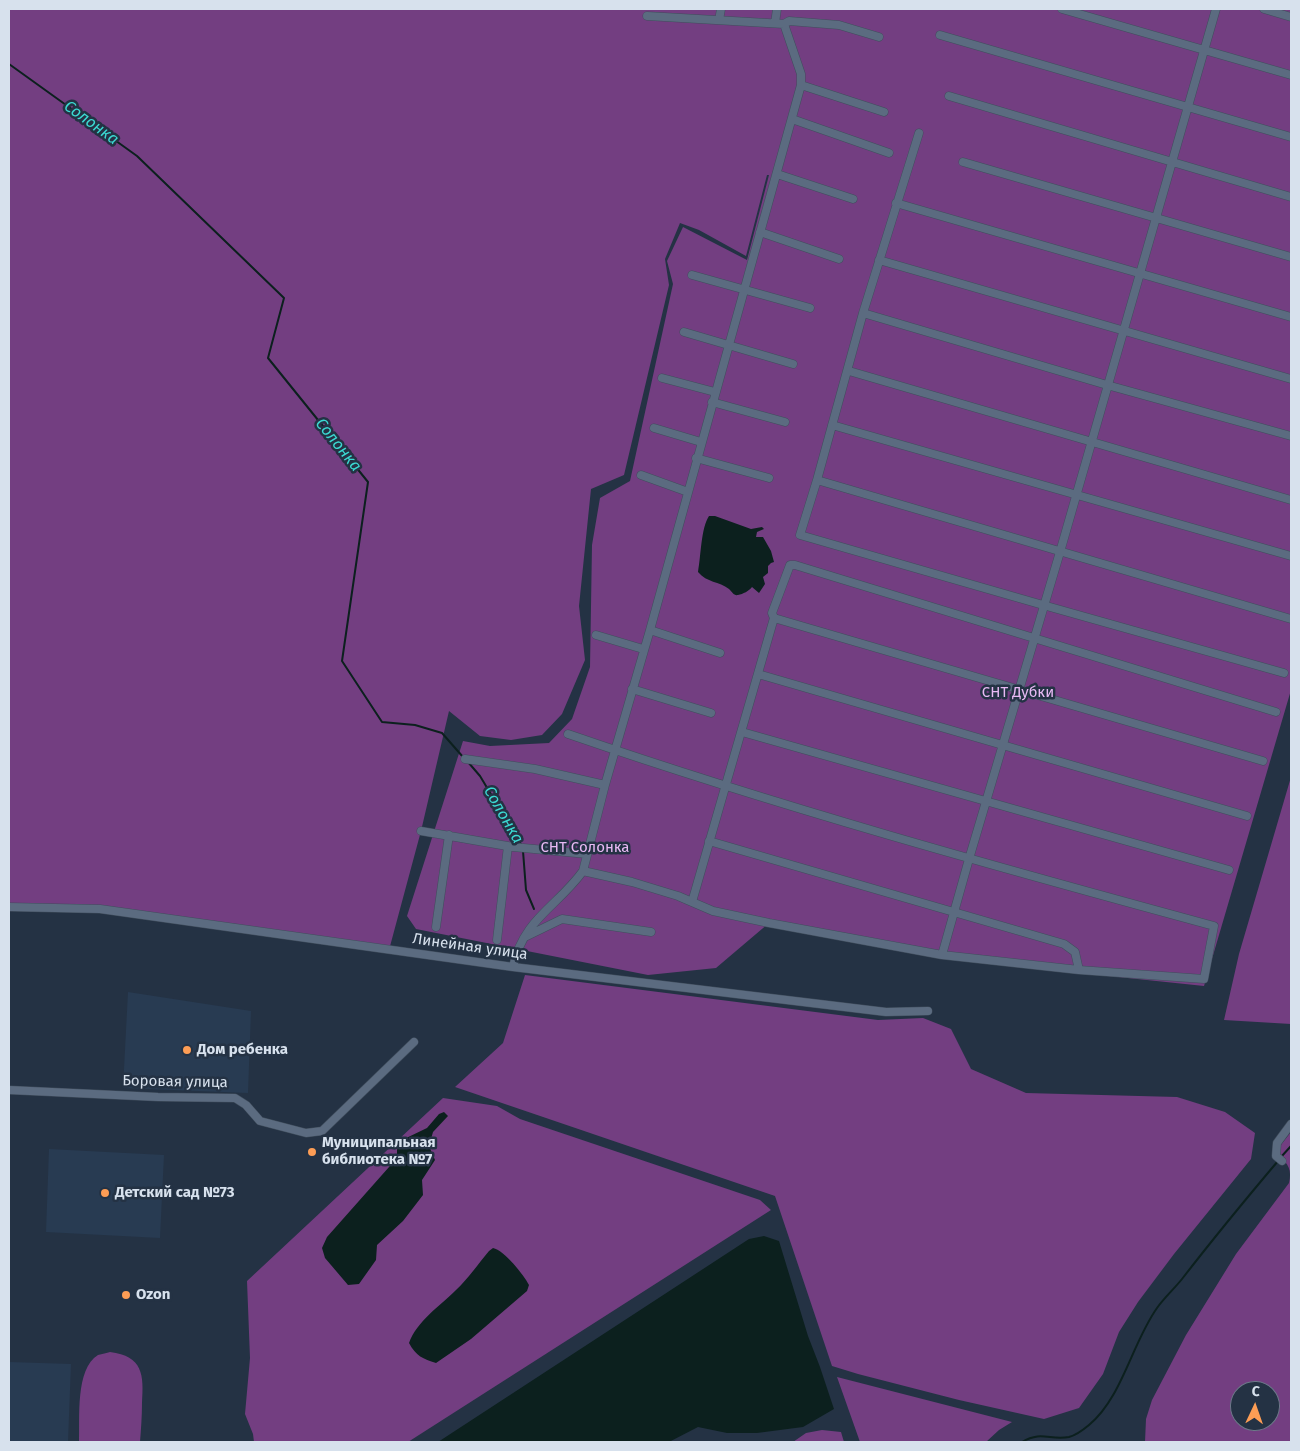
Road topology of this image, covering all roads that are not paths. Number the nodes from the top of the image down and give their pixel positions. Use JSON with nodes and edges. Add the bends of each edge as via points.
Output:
{"nodes":[{"id":1,"x":721,"y":9,"type":"edge"},
{"id":2,"x":778,"y":9,"type":"edge"},
{"id":3,"x":1062,"y":9,"type":"edge"},
{"id":4,"x":1216,"y":9,"type":"edge"},
{"id":5,"x":1264,"y":9,"type":"edge"},
{"id":6,"x":663,"y":13,"type":"edge"},
{"id":7,"x":647,"y":16,"type":"dead end"},
{"id":8,"x":1291,"y":17,"type":"edge"},
{"id":9,"x":719,"y":20,"type":"junction"},
{"id":10,"x":775,"y":23,"type":"junction"},
{"id":11,"x":784,"y":24,"type":"junction"},
{"id":12,"x":940,"y":35,"type":"dead end"},
{"id":13,"x":879,"y":37,"type":"dead end"},
{"id":14,"x":1205,"y":50,"type":"junction"},
{"id":15,"x":1291,"y":75,"type":"edge"},
{"id":16,"x":801,"y":85,"type":"junction"},
{"id":17,"x":949,"y":96,"type":"dead end"},
{"id":18,"x":1188,"y":107,"type":"junction"},
{"id":19,"x":884,"y":112,"type":"dead end"},
{"id":20,"x":792,"y":119,"type":"junction"},
{"id":21,"x":919,"y":133,"type":"dead end"},
{"id":22,"x":1291,"y":137,"type":"edge"},
{"id":23,"x":889,"y":153,"type":"dead end"},
{"id":24,"x":963,"y":162,"type":"dead end"},
{"id":25,"x":1172,"y":162,"type":"junction"},
{"id":26,"x":777,"y":174,"type":"junction"},
{"id":27,"x":1291,"y":197,"type":"edge"},
{"id":28,"x":853,"y":199,"type":"dead end"},
{"id":29,"x":896,"y":203,"type":"junction"},
{"id":30,"x":1156,"y":218,"type":"junction"},
{"id":31,"x":760,"y":232,"type":"junction"},
{"id":32,"x":1291,"y":257,"type":"edge"},
{"id":33,"x":840,"y":259,"type":"dead end"},
{"id":34,"x":879,"y":260,"type":"junction"},
{"id":35,"x":1140,"y":274,"type":"junction"},
{"id":36,"x":692,"y":275,"type":"dead end"},
{"id":37,"x":744,"y":288,"type":"junction"},
{"id":38,"x":810,"y":308,"type":"dead end"},
{"id":39,"x":863,"y":312,"type":"junction"},
{"id":40,"x":1291,"y":317,"type":"edge"},
{"id":41,"x":1123,"y":330,"type":"junction"},
{"id":42,"x":684,"y":332,"type":"dead end"},
{"id":43,"x":728,"y":346,"type":"junction"},
{"id":44,"x":793,"y":364,"type":"dead end"},
{"id":45,"x":849,"y":371,"type":"dead end"},
{"id":46,"x":662,"y":378,"type":"dead end"},
{"id":47,"x":1291,"y":379,"type":"edge"},
{"id":48,"x":1107,"y":385,"type":"junction"},
{"id":49,"x":715,"y":392,"type":"junction"},
{"id":50,"x":712,"y":402,"type":"junction"},
{"id":51,"x":785,"y":422,"type":"dead end"},
{"id":52,"x":832,"y":425,"type":"junction"},
{"id":53,"x":654,"y":428,"type":"dead end"},
{"id":54,"x":1291,"y":436,"type":"edge"},
{"id":55,"x":701,"y":442,"type":"junction"},
{"id":56,"x":1090,"y":442,"type":"junction"},
{"id":57,"x":696,"y":458,"type":"junction"},
{"id":58,"x":640,"y":475,"type":"dead end"},
{"id":59,"x":769,"y":478,"type":"dead end"},
{"id":60,"x":817,"y":480,"type":"junction"},
{"id":61,"x":688,"y":492,"type":"junction"},
{"id":62,"x":1076,"y":494,"type":"junction"},
{"id":63,"x":1291,"y":500,"type":"edge"},
{"id":64,"x":1060,"y":552,"type":"junction"},
{"id":65,"x":1291,"y":556,"type":"edge"},
{"id":66,"x":1043,"y":605,"type":"junction"},
{"id":67,"x":774,"y":618,"type":"junction"},
{"id":68,"x":1291,"y":619,"type":"edge"},
{"id":69,"x":650,"y":630,"type":"junction"},
{"id":70,"x":596,"y":635,"type":"dead end"},
{"id":71,"x":1033,"y":638,"type":"junction"},
{"id":72,"x":643,"y":649,"type":"junction"},
{"id":73,"x":720,"y":653,"type":"dead end"},
{"id":74,"x":1284,"y":673,"type":"dead end"},
{"id":75,"x":758,"y":674,"type":"junction"},
{"id":76,"x":632,"y":689,"type":"junction"},
{"id":77,"x":1018,"y":689,"type":"junction"},
{"id":78,"x":1276,"y":712,"type":"dead end"},
{"id":79,"x":711,"y":713,"type":"dead end"},
{"id":80,"x":742,"y":732,"type":"junction"},
{"id":81,"x":568,"y":734,"type":"dead end"},
{"id":82,"x":1002,"y":746,"type":"junction"},
{"id":83,"x":615,"y":750,"type":"junction"},
{"id":84,"x":465,"y":759,"type":"dead end"},
{"id":85,"x":1263,"y":761,"type":"dead end"},
{"id":86,"x":605,"y":785,"type":"junction"},
{"id":87,"x":725,"y":785,"type":"junction"},
{"id":88,"x":986,"y":801,"type":"junction"},
{"id":89,"x":1247,"y":816,"type":"dead end"},
{"id":90,"x":421,"y":831,"type":"dead end"},
{"id":91,"x":449,"y":835,"type":"junction"},
{"id":92,"x":709,"y":841,"type":"junction"},
{"id":93,"x":508,"y":846,"type":"junction"},
{"id":94,"x":587,"y":854,"type":"junction"},
{"id":95,"x":969,"y":859,"type":"junction"},
{"id":96,"x":1229,"y":870,"type":"dead end"},
{"id":97,"x":583,"y":871,"type":"junction"},
{"id":98,"x":692,"y":902,"type":"junction"},
{"id":99,"x":9,"y":906,"type":"edge"},
{"id":100,"x":954,"y":912,"type":"junction"},
{"id":101,"x":436,"y":927,"type":"dead end"},
{"id":102,"x":651,"y":932,"type":"dead end"},
{"id":103,"x":523,"y":938,"type":"junction"},
{"id":104,"x":496,"y":940,"type":"dead end"},
{"id":105,"x":942,"y":955,"type":"junction"},
{"id":106,"x":514,"y":967,"type":"junction"},
{"id":107,"x":1079,"y":970,"type":"junction"},
{"id":108,"x":928,"y":1011,"type":"dead end"},
{"id":109,"x":414,"y":1042,"type":"dead end"},
{"id":110,"x":9,"y":1090,"type":"edge"},
{"id":111,"x":1291,"y":1124,"type":"edge"},
{"id":112,"x":1279,"y":1159,"type":"dead end"}],
"edges":[{"from":1,"to":9,"type":"street"},
{"from":2,"to":10,"type":"street"},
{"from":3,"to":14,"type":"street"},
{"from":4,"to":14,"type":"street"},
{"from":5,"to":8,"type":"street"},
{"from":6,"to":7,"type":"street"},
{"from":6,"to":9,"type":"street"},
{"from":9,"to":10,"type":"street"},
{"from":10,"to":11,"type":"street"},
{"from":11,"to":13,"type":"street","via":[[790,21],[839,25]]},
{"from":11,"to":16,"type":"street","via":[[801,74]]},
{"from":12,"to":18,"type":"street"},
{"from":14,"to":15,"type":"street"},
{"from":14,"to":18,"type":"street"},
{"from":16,"to":19,"type":"street"},
{"from":16,"to":20,"type":"street"},
{"from":17,"to":25,"type":"street"},
{"from":18,"to":22,"type":"street"},
{"from":18,"to":25,"type":"street"},
{"from":20,"to":23,"type":"street"},
{"from":20,"to":26,"type":"street"},
{"from":21,"to":29,"type":"street"},
{"from":24,"to":30,"type":"street"},
{"from":25,"to":27,"type":"street"},
{"from":25,"to":30,"type":"street"},
{"from":26,"to":28,"type":"street"},
{"from":26,"to":31,"type":"street"},
{"from":29,"to":34,"type":"street"},
{"from":29,"to":35,"type":"street"},
{"from":30,"to":32,"type":"street"},
{"from":30,"to":35,"type":"street"},
{"from":31,"to":33,"type":"street"},
{"from":31,"to":37,"type":"street"},
{"from":34,"to":39,"type":"street"},
{"from":34,"to":41,"type":"street"},
{"from":35,"to":40,"type":"street"},
{"from":35,"to":41,"type":"street"},
{"from":36,"to":37,"type":"street"},
{"from":37,"to":38,"type":"street"},
{"from":37,"to":43,"type":"street"},
{"from":39,"to":48,"type":"street"},
{"from":39,"to":52,"type":"street"},
{"from":41,"to":47,"type":"street"},
{"from":41,"to":48,"type":"street"},
{"from":42,"to":43,"type":"street"},
{"from":43,"to":44,"type":"street"},
{"from":43,"to":49,"type":"street"},
{"from":45,"to":56,"type":"street"},
{"from":46,"to":49,"type":"street"},
{"from":48,"to":54,"type":"street"},
{"from":48,"to":56,"type":"street"},
{"from":49,"to":50,"type":"street"},
{"from":50,"to":51,"type":"street"},
{"from":50,"to":55,"type":"street"},
{"from":52,"to":60,"type":"street"},
{"from":52,"to":62,"type":"street"},
{"from":53,"to":55,"type":"street"},
{"from":55,"to":57,"type":"street"},
{"from":56,"to":62,"type":"street"},
{"from":56,"to":63,"type":"street"},
{"from":57,"to":59,"type":"street"},
{"from":57,"to":61,"type":"street"},
{"from":58,"to":61,"type":"street"},
{"from":60,"to":64,"type":"street"},
{"from":60,"to":66,"type":"street","via":[[800,535]]},
{"from":61,"to":69,"type":"street"},
{"from":62,"to":64,"type":"street"},
{"from":62,"to":65,"type":"street"},
{"from":64,"to":66,"type":"street"},
{"from":64,"to":68,"type":"street"},
{"from":66,"to":71,"type":"street"},
{"from":66,"to":74,"type":"street"},
{"from":67,"to":71,"type":"street","via":[[772,613],[788,568],[795,565]]},
{"from":67,"to":75,"type":"street"},
{"from":67,"to":77,"type":"street"},
{"from":69,"to":72,"type":"street"},
{"from":69,"to":73,"type":"street"},
{"from":70,"to":72,"type":"street"},
{"from":71,"to":77,"type":"street"},
{"from":71,"to":78,"type":"street"},
{"from":72,"to":76,"type":"street"},
{"from":75,"to":80,"type":"street"},
{"from":75,"to":82,"type":"street"},
{"from":76,"to":79,"type":"street"},
{"from":76,"to":83,"type":"street"},
{"from":77,"to":82,"type":"street"},
{"from":77,"to":85,"type":"street"},
{"from":80,"to":87,"type":"street"},
{"from":80,"to":88,"type":"street"},
{"from":81,"to":83,"type":"street"},
{"from":82,"to":88,"type":"street"},
{"from":82,"to":89,"type":"street"},
{"from":83,"to":86,"type":"street"},
{"from":83,"to":87,"type":"street"},
{"from":84,"to":86,"type":"street","via":[[535,769]]},
{"from":86,"to":94,"type":"street"},
{"from":87,"to":92,"type":"street"},
{"from":87,"to":95,"type":"street"},
{"from":88,"to":95,"type":"street"},
{"from":88,"to":96,"type":"street"},
{"from":90,"to":91,"type":"street"},
{"from":91,"to":93,"type":"street"},
{"from":91,"to":101,"type":"street"},
{"from":92,"to":98,"type":"street"},
{"from":92,"to":100,"type":"street"},
{"from":93,"to":94,"type":"street"},
{"from":93,"to":104,"type":"street"},
{"from":94,"to":97,"type":"street"},
{"from":95,"to":100,"type":"street"},
{"from":95,"to":107,"type":"street","via":[[1214,926],[1204,979]]},
{"from":97,"to":98,"type":"street","via":[[632,882]]},
{"from":97,"to":103,"type":"street"},
{"from":98,"to":105,"type":"street","via":[[714,911],[769,923]]},
{"from":99,"to":106,"type":"street","name":"Линейная улица","via":[[100,909]]},
{"from":100,"to":105,"type":"street"},
{"from":100,"to":107,"type":"street","via":[[1064,944],[1075,952]]},
{"from":102,"to":103,"type":"street","via":[[562,920]]},
{"from":103,"to":106,"type":"street","via":[[516,952]]},
{"from":105,"to":107,"type":"street"},
{"from":106,"to":108,"type":"street","name":"Линейная улица","via":[[886,1012]]},
{"from":109,"to":110,"type":"street","name":"Боровая улица","via":[[322,1131],[306,1133],[260,1121],[235,1098]]},
{"from":111,"to":112,"type":"street","via":[[1277,1143]]}]}
